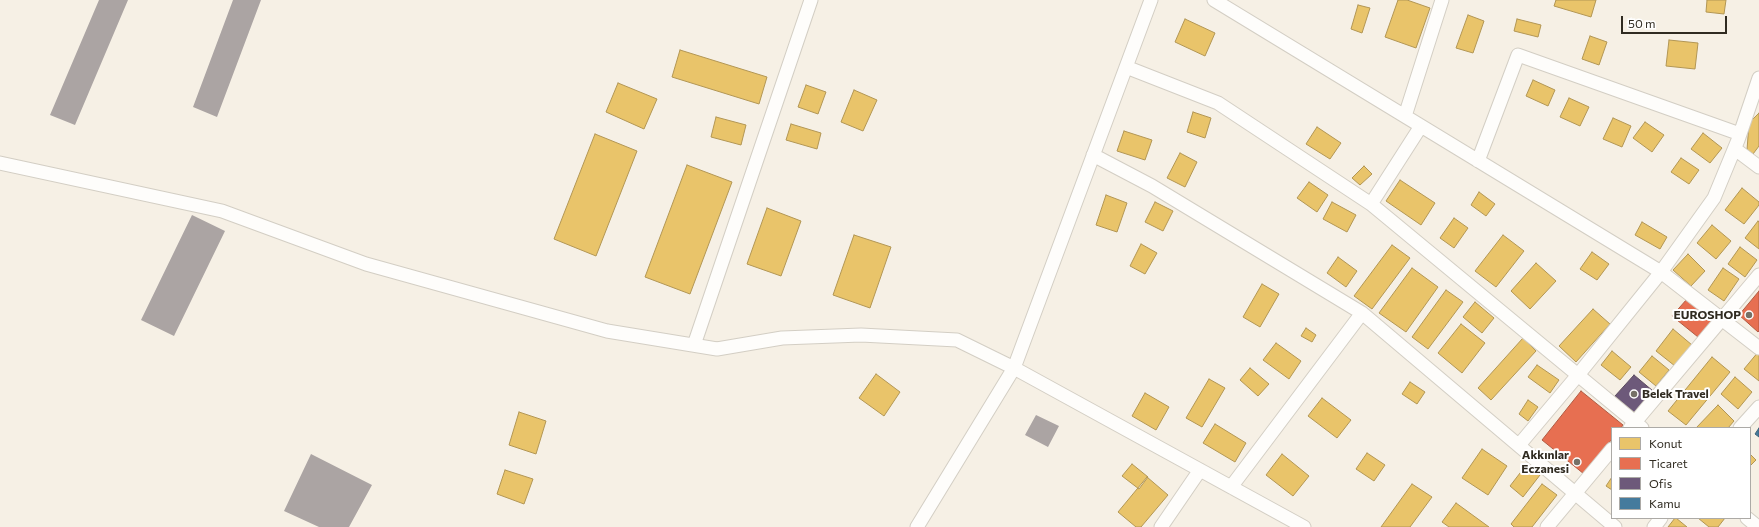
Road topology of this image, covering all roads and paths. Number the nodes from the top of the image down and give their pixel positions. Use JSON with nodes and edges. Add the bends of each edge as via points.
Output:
{"nodes":[{"id":1,"x":811,"y":0,"type":"edge"},
{"id":2,"x":1151,"y":0,"type":"edge"},
{"id":3,"x":1214,"y":0,"type":"edge"},
{"id":4,"x":1442,"y":0,"type":"edge"},
{"id":5,"x":1126,"y":66,"type":"junction"},
{"id":6,"x":1759,"y":78,"type":"edge"},
{"id":7,"x":1405,"y":116,"type":"junction"},
{"id":8,"x":1421,"y":126,"type":"junction"},
{"id":9,"x":1740,"y":134,"type":"junction"},
{"id":10,"x":1735,"y":149,"type":"junction"},
{"id":11,"x":1093,"y":155,"type":"junction"},
{"id":12,"x":1478,"y":161,"type":"junction"},
{"id":13,"x":0,"y":163,"type":"edge"},
{"id":14,"x":1759,"y":167,"type":"edge"},
{"id":15,"x":1371,"y":204,"type":"junction"},
{"id":16,"x":1661,"y":272,"type":"junction"},
{"id":17,"x":1759,"y":275,"type":"edge"},
{"id":18,"x":1362,"y":313,"type":"junction"},
{"id":19,"x":1722,"y":319,"type":"junction"},
{"id":20,"x":694,"y":345,"type":"junction"},
{"id":21,"x":1759,"y":348,"type":"edge"},
{"id":22,"x":1014,"y":368,"type":"junction"},
{"id":23,"x":1578,"y":375,"type":"junction"},
{"id":24,"x":1759,"y":407,"type":"edge"},
{"id":25,"x":1636,"y":426,"type":"edge"},
{"id":26,"x":1741,"y":427,"type":"edge"},
{"id":27,"x":1519,"y":445,"type":"junction"},
{"id":28,"x":1611,"y":450,"type":"edge"},
{"id":29,"x":1200,"y":470,"type":"junction"},
{"id":30,"x":1231,"y":487,"type":"junction"},
{"id":31,"x":1575,"y":493,"type":"junction"},
{"id":32,"x":1661,"y":519,"type":"edge"},
{"id":33,"x":1748,"y":519,"type":"edge"},
{"id":34,"x":917,"y":527,"type":"edge"},
{"id":35,"x":1161,"y":527,"type":"edge"},
{"id":36,"x":1304,"y":527,"type":"edge"},
{"id":37,"x":1547,"y":527,"type":"edge"},
{"id":38,"x":1615,"y":527,"type":"edge"},
{"id":39,"x":1654,"y":527,"type":"edge"},
{"id":40,"x":1758,"y":527,"type":"edge"}],
"edges":[{"from":1,"to":20,"type":"street"},
{"from":2,"to":5,"type":"street"},
{"from":3,"to":7,"type":"street"},
{"from":4,"to":7,"type":"street"},
{"from":5,"to":11,"type":"street"},
{"from":5,"to":15,"type":"street","via":[[1218,102]]},
{"from":6,"to":9,"type":"street"},
{"from":7,"to":8,"type":"street"},
{"from":8,"to":12,"type":"street"},
{"from":8,"to":15,"type":"street"},
{"from":9,"to":10,"type":"street"},
{"from":9,"to":12,"type":"street","via":[[1518,55]]},
{"from":10,"to":14,"type":"street"},
{"from":10,"to":16,"type":"street","via":[[1714,198]]},
{"from":11,"to":18,"type":"street","via":[[1152,186]]},
{"from":11,"to":22,"type":"street"},
{"from":12,"to":16,"type":"street"},
{"from":13,"to":20,"type":"street","via":[[222,211],[366,264],[607,331]]},
{"from":15,"to":23,"type":"street"},
{"from":16,"to":19,"type":"street"},
{"from":16,"to":23,"type":"street"},
{"from":17,"to":19,"type":"street"},
{"from":18,"to":27,"type":"street"},
{"from":18,"to":30,"type":"street"},
{"from":19,"to":21,"type":"street"},
{"from":19,"to":25,"type":"street"},
{"from":20,"to":22,"type":"street","via":[[717,349],[782,338],[861,335],[957,340]]},
{"from":22,"to":29,"type":"street"},
{"from":22,"to":34,"type":"street"},
{"from":23,"to":25,"type":"street"},
{"from":23,"to":27,"type":"street"},
{"from":24,"to":26,"type":"street"},
{"from":27,"to":31,"type":"street"},
{"from":28,"to":31,"type":"street"},
{"from":29,"to":30,"type":"street"},
{"from":29,"to":35,"type":"street"},
{"from":30,"to":36,"type":"street"},
{"from":31,"to":37,"type":"street"},
{"from":31,"to":38,"type":"street"},
{"from":32,"to":39,"type":"street"},
{"from":33,"to":40,"type":"street"}]}
